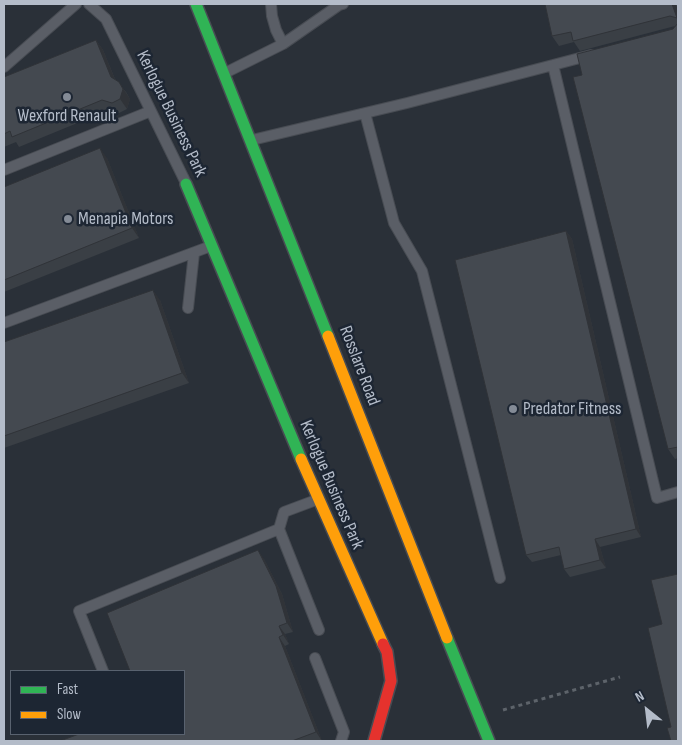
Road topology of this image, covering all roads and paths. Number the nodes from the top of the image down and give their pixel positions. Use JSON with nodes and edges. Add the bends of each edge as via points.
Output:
{"nodes":[{"id":1,"x":76,"y":4,"type":"edge"},
{"id":2,"x":90,"y":4,"type":"edge"},
{"id":3,"x":196,"y":4,"type":"edge"},
{"id":4,"x":272,"y":4,"type":"edge"},
{"id":5,"x":343,"y":4,"type":"edge"},
{"id":6,"x":283,"y":44,"type":"junction"},
{"id":7,"x":601,"y":52,"type":"edge"},
{"id":8,"x":553,"y":65,"type":"junction"},
{"id":9,"x":4,"y":67,"type":"edge"},
{"id":10,"x":224,"y":74,"type":"junction"},
{"id":11,"x":151,"y":111,"type":"junction"},
{"id":12,"x":365,"y":112,"type":"junction"},
{"id":13,"x":251,"y":140,"type":"junction"},
{"id":14,"x":4,"y":170,"type":"edge"},
{"id":15,"x":186,"y":184,"type":"joint"},
{"id":16,"x":212,"y":246,"type":"junction"},
{"id":17,"x":194,"y":253,"type":"junction"},
{"id":18,"x":188,"y":308,"type":"dead end"},
{"id":19,"x":4,"y":323,"type":"edge"},
{"id":20,"x":678,"y":492,"type":"edge"},
{"id":21,"x":317,"y":499,"type":"junction"},
{"id":22,"x":279,"y":529,"type":"junction"},
{"id":23,"x":500,"y":578,"type":"dead end"},
{"id":24,"x":319,"y":630,"type":"dead end"},
{"id":25,"x":315,"y":658,"type":"dead end"},
{"id":26,"x":103,"y":670,"type":"edge"},
{"id":27,"x":620,"y":677,"type":"dead end"},
{"id":28,"x":510,"y":708,"type":"dead end"},
{"id":29,"x":341,"y":741,"type":"edge"},
{"id":30,"x":374,"y":741,"type":"edge"},
{"id":31,"x":490,"y":741,"type":"edge"}],
"edges":[{"from":1,"to":9,"type":"lane"},
{"from":2,"to":11,"type":"lane","name":"Kerlogue Business Park","via":[[106,19]]},
{"from":3,"to":10,"type":"main road","name":"Rosslare Road"},
{"from":4,"to":6,"type":"lane","via":[[272,16]]},
{"from":5,"to":6,"type":"lane"},
{"from":6,"to":10,"type":"lane"},
{"from":7,"to":8,"type":"lane"},
{"from":8,"to":12,"type":"lane"},
{"from":8,"to":20,"type":"lane","via":[[657,498]]},
{"from":10,"to":13,"type":"main road","name":"Rosslare Road"},
{"from":11,"to":14,"type":"lane"},
{"from":11,"to":15,"type":"lane","name":"Kerlogue Business Park"},
{"from":12,"to":13,"type":"lane"},
{"from":12,"to":23,"type":"lane","via":[[394,223],[422,271]]},
{"from":13,"to":31,"type":"main road","name":"Rosslare Road"},
{"from":15,"to":16,"type":"main road","name":"Kerlogue Business Park"},
{"from":16,"to":17,"type":"lane"},
{"from":16,"to":21,"type":"main road","name":"Kerlogue Business Park"},
{"from":17,"to":18,"type":"lane"},
{"from":17,"to":19,"type":"lane"},
{"from":21,"to":22,"type":"lane","via":[[284,512]]},
{"from":21,"to":30,"type":"main road","name":"Kerlogue Business Park","via":[[386,652],[391,681]]},
{"from":22,"to":24,"type":"lane"},
{"from":22,"to":26,"type":"lane","via":[[79,611]]},
{"from":25,"to":29,"type":"lane","via":[[344,732]]},
{"from":27,"to":28,"type":"path"}]}
